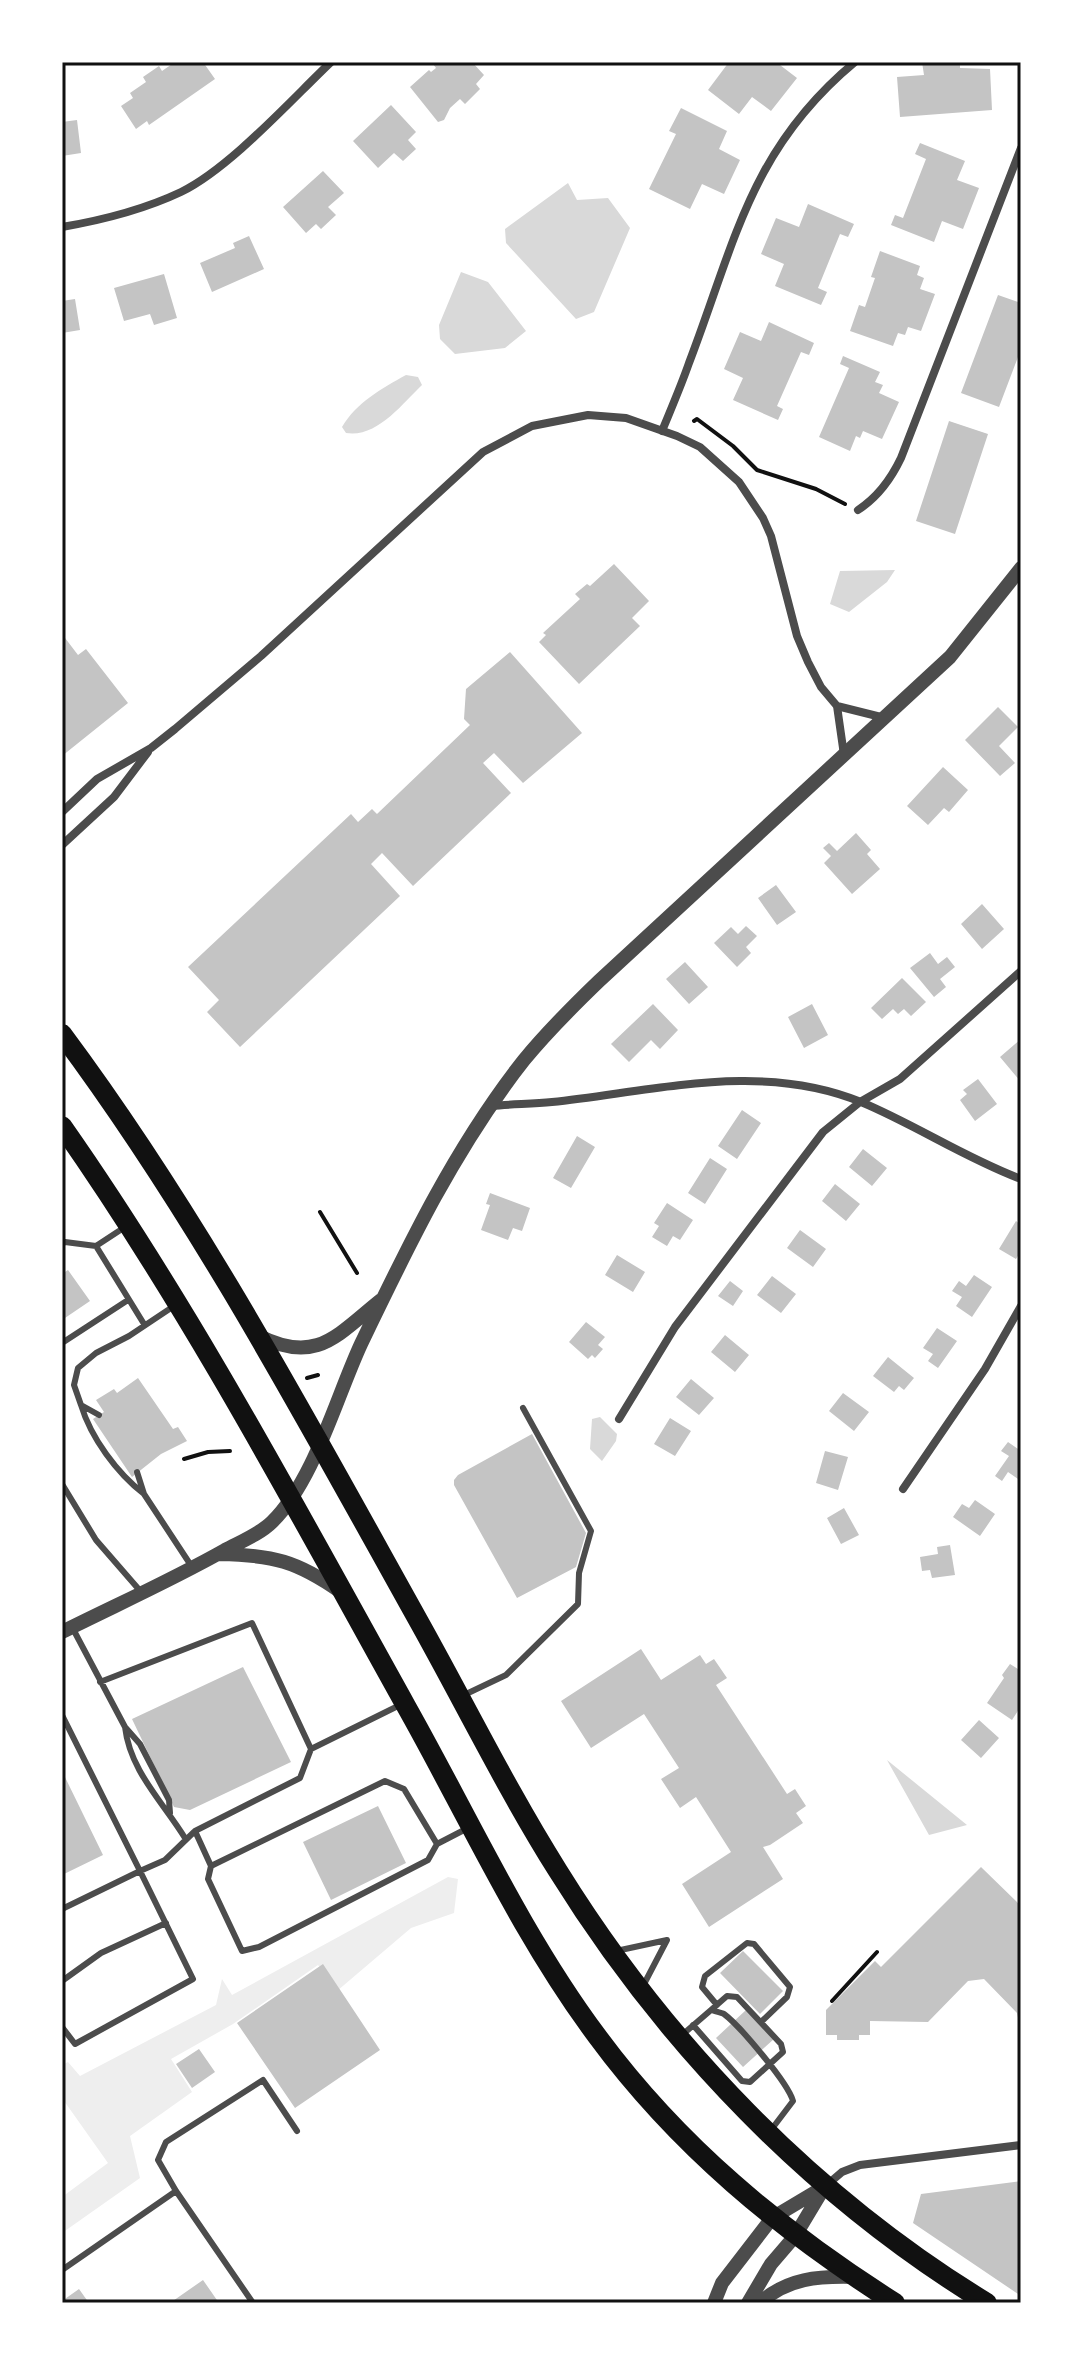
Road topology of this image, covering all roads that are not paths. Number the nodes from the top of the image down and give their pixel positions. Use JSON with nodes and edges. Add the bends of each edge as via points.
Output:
{"nodes":[{"id":1,"x":331,"y":62,"type":"edge"},
{"id":2,"x":855,"y":62,"type":"edge"},
{"id":3,"x":1021,"y":148,"type":"edge"},
{"id":4,"x":62,"y":227,"type":"edge"},
{"id":5,"x":662,"y":431,"type":"junction"},
{"id":6,"x":858,"y":510,"type":"road end"},
{"id":7,"x":1021,"y":568,"type":"edge"},
{"id":8,"x":837,"y":706,"type":"junction"},
{"id":9,"x":886,"y":718,"type":"junction"},
{"id":10,"x":151,"y":748,"type":"junction"},
{"id":11,"x":845,"y":757,"type":"junction"},
{"id":12,"x":62,"y":812,"type":"edge"},
{"id":13,"x":62,"y":845,"type":"edge"},
{"id":14,"x":1021,"y":971,"type":"edge"},
{"id":15,"x":62,"y":1034,"type":"edge"},
{"id":16,"x":860,"y":1102,"type":"junction"},
{"id":17,"x":491,"y":1106,"type":"junction"},
{"id":18,"x":62,"y":1126,"type":"edge"},
{"id":19,"x":1021,"y":1179,"type":"edge"},
{"id":20,"x":128,"y":1225,"type":"junction"},
{"id":21,"x":62,"y":1244,"type":"edge"},
{"id":22,"x":96,"y":1246,"type":"junction"},
{"id":23,"x":384,"y":1298,"type":"junction"},
{"id":24,"x":128,"y":1300,"type":"junction"},
{"id":25,"x":177,"y":1304,"type":"junction"},
{"id":26,"x":1021,"y":1306,"type":"edge"},
{"id":27,"x":144,"y":1324,"type":"junction"},
{"id":28,"x":259,"y":1336,"type":"junction"},
{"id":29,"x":62,"y":1343,"type":"edge"},
{"id":30,"x":81,"y":1405,"type":"junction"},
{"id":31,"x":523,"y":1408,"type":"dead end"},
{"id":32,"x":99,"y":1415,"type":"dead end"},
{"id":33,"x":619,"y":1419,"type":"dead end"},
{"id":34,"x":319,"y":1445,"type":"junction"},
{"id":35,"x":137,"y":1472,"type":"dead end"},
{"id":36,"x":62,"y":1484,"type":"edge"},
{"id":37,"x":903,"y":1489,"type":"dead end"},
{"id":38,"x":144,"y":1494,"type":"junction"},
{"id":39,"x":291,"y":1499,"type":"junction"},
{"id":40,"x":218,"y":1554,"type":"junction"},
{"id":41,"x":192,"y":1567,"type":"junction"},
{"id":42,"x":342,"y":1592,"type":"junction"},
{"id":43,"x":142,"y":1593,"type":"junction"},
{"id":44,"x":67,"y":1629,"type":"edge"},
{"id":45,"x":100,"y":1682,"type":"junction"},
{"id":46,"x":461,"y":1697,"type":"junction"},
{"id":47,"x":405,"y":1702,"type":"junction"},
{"id":48,"x":62,"y":1715,"type":"edge"},
{"id":49,"x":125,"y":1727,"type":"junction"},
{"id":50,"x":311,"y":1749,"type":"junction"},
{"id":51,"x":170,"y":1813,"type":"junction"},
{"id":52,"x":472,"y":1825,"type":"junction"},
{"id":53,"x":195,"y":1831,"type":"junction"},
{"id":54,"x":185,"y":1838,"type":"junction"},
{"id":55,"x":437,"y":1844,"type":"junction"},
{"id":56,"x":211,"y":1866,"type":"junction"},
{"id":57,"x":140,"y":1871,"type":"junction"},
{"id":58,"x":62,"y":1909,"type":"edge"},
{"id":59,"x":166,"y":1923,"type":"junction"},
{"id":60,"x":613,"y":1952,"type":"junction"},
{"id":61,"x":62,"y":1981,"type":"edge"},
{"id":62,"x":641,"y":1989,"type":"junction"},
{"id":63,"x":714,"y":2008,"type":"junction"},
{"id":64,"x":761,"y":2022,"type":"junction"},
{"id":65,"x":62,"y":2027,"type":"edge"},
{"id":66,"x":686,"y":2031,"type":"junction"},
{"id":67,"x":771,"y":2065,"type":"junction"},
{"id":68,"x":297,"y":2131,"type":"dead end"},
{"id":69,"x":769,"y":2133,"type":"junction"},
{"id":70,"x":1021,"y":2145,"type":"edge"},
{"id":71,"x":824,"y":2187,"type":"junction"},
{"id":72,"x":176,"y":2191,"type":"junction"},
{"id":73,"x":772,"y":2218,"type":"junction"},
{"id":74,"x":795,"y":2236,"type":"junction"},
{"id":75,"x":62,"y":2270,"type":"edge"},
{"id":76,"x":854,"y":2277,"type":"junction"},
{"id":77,"x":253,"y":2303,"type":"edge"},
{"id":78,"x":714,"y":2303,"type":"edge"},
{"id":79,"x":748,"y":2303,"type":"edge"},
{"id":80,"x":760,"y":2303,"type":"edge"},
{"id":81,"x":895,"y":2303,"type":"edge"},
{"id":82,"x":987,"y":2303,"type":"edge"}],
"edges":[{"from":1,"to":4,"type":"street","via":[[226,161],[184,190],[143,208]]},
{"from":2,"to":5,"type":"street","via":[[813,101],[761,175],[735,230]]},
{"from":3,"to":6,"type":"street","via":[[901,458],[878,493]]},
{"from":5,"to":8,"type":"street","via":[[716,459],[752,499],[771,536],[797,636],[821,687]]},
{"from":5,"to":10,"type":"street","via":[[626,418],[588,415],[549,421],[497,443]]},
{"from":7,"to":9,"type":"street","via":[[950,657]]},
{"from":8,"to":9,"type":"street"},
{"from":8,"to":11,"type":"street"},
{"from":9,"to":11,"type":"street"},
{"from":10,"to":12,"type":"street","via":[[97,779]]},
{"from":10,"to":13,"type":"street","via":[[114,797]]},
{"from":11,"to":17,"type":"street","via":[[571,1009]]},
{"from":14,"to":16,"type":"street","via":[[900,1079]]},
{"from":15,"to":28,"type":"main road","via":[[152,1162]]},
{"from":16,"to":17,"type":"street","via":[[806,1087],[719,1081]]},
{"from":16,"to":19,"type":"street"},
{"from":16,"to":33,"type":"street","via":[[823,1132],[675,1327]]},
{"from":17,"to":23,"type":"street","via":[[420,1224]]},
{"from":18,"to":20,"type":"main road"},
{"from":20,"to":22,"type":"lane"},
{"from":20,"to":25,"type":"main road"},
{"from":21,"to":22,"type":"lane"},
{"from":22,"to":24,"type":"lane"},
{"from":23,"to":28,"type":"street","via":[[328,1342],[292,1349]]},
{"from":23,"to":34,"type":"street"},
{"from":24,"to":27,"type":"lane"},
{"from":24,"to":29,"type":"lane"},
{"from":25,"to":27,"type":"lane"},
{"from":25,"to":39,"type":"main road"},
{"from":26,"to":37,"type":"street"},
{"from":27,"to":30,"type":"lane","via":[[78,1368],[74,1385]]},
{"from":28,"to":34,"type":"main road"},
{"from":30,"to":32,"type":"lane"},
{"from":30,"to":38,"type":"lane","via":[[86,1422],[126,1480]]},
{"from":31,"to":46,"type":"lane","via":[[591,1531],[579,1573],[578,1604],[506,1675]]},
{"from":34,"to":39,"type":"street"},
{"from":34,"to":46,"type":"main road"},
{"from":35,"to":38,"type":"lane"},
{"from":36,"to":43,"type":"lane","via":[[96,1540]]},
{"from":38,"to":41,"type":"lane"},
{"from":39,"to":40,"type":"street","via":[[271,1524]]},
{"from":39,"to":42,"type":"main road"},
{"from":40,"to":41,"type":"street"},
{"from":40,"to":42,"type":"street","via":[[284,1560]]},
{"from":41,"to":43,"type":"street"},
{"from":42,"to":47,"type":"main road"},
{"from":43,"to":44,"type":"street"},
{"from":44,"to":45,"type":"lane"},
{"from":45,"to":49,"type":"lane"},
{"from":45,"to":50,"type":"lane","via":[[252,1623]]},
{"from":46,"to":60,"type":"main road","via":[[558,1872]]},
{"from":47,"to":50,"type":"lane"},
{"from":47,"to":52,"type":"main road"},
{"from":48,"to":57,"type":"lane"},
{"from":49,"to":51,"type":"lane","via":[[140,1744],[169,1800]]},
{"from":49,"to":51,"type":"lane","via":[[128,1749]]},
{"from":50,"to":53,"type":"lane","via":[[300,1778]]},
{"from":51,"to":54,"type":"lane"},
{"from":52,"to":55,"type":"lane"},
{"from":52,"to":73,"type":"main road","via":[[548,1963],[596,2035],[692,2147]]},
{"from":53,"to":54,"type":"lane"},
{"from":53,"to":56,"type":"lane"},
{"from":54,"to":57,"type":"lane","via":[[165,1860]]},
{"from":55,"to":56,"type":"lane","via":[[404,1789],[385,1781]]},
{"from":55,"to":56,"type":"lane","via":[[428,1860],[242,1951],[208,1879]]},
{"from":57,"to":58,"type":"lane"},
{"from":57,"to":59,"type":"lane"},
{"from":59,"to":61,"type":"lane","via":[[101,1953]]},
{"from":59,"to":65,"type":"lane","via":[[193,1979],[75,2044]]},
{"from":60,"to":62,"type":"main road"},
{"from":60,"to":62,"type":"lane","via":[[667,1940]]},
{"from":62,"to":66,"type":"main road"},
{"from":63,"to":64,"type":"lane","via":[[727,1996],[737,1997]]},
{"from":63,"to":64,"type":"lane","via":[[702,1987],[705,1976],[747,1943],[754,1944],[790,1987],[787,1997]]},
{"from":63,"to":66,"type":"lane"},
{"from":63,"to":67,"type":"lane"},
{"from":64,"to":67,"type":"lane","via":[[783,2052]]},
{"from":66,"to":67,"type":"lane","via":[[742,2081],[750,2082]]},
{"from":66,"to":69,"type":"main road"},
{"from":67,"to":69,"type":"lane","via":[[793,2101]]},
{"from":68,"to":72,"type":"lane","via":[[263,2080],[166,2142],[158,2160]]},
{"from":69,"to":71,"type":"main road"},
{"from":70,"to":71,"type":"street","via":[[860,2165]]},
{"from":71,"to":73,"type":"street"},
{"from":71,"to":74,"type":"street"},
{"from":71,"to":82,"type":"main road"},
{"from":72,"to":75,"type":"lane"},
{"from":72,"to":77,"type":"lane"},
{"from":73,"to":74,"type":"main road"},
{"from":73,"to":78,"type":"street","via":[[722,2283]]},
{"from":74,"to":76,"type":"main road"},
{"from":74,"to":79,"type":"street"},
{"from":76,"to":80,"type":"street","via":[[798,2281]]},
{"from":76,"to":81,"type":"main road"}]}
